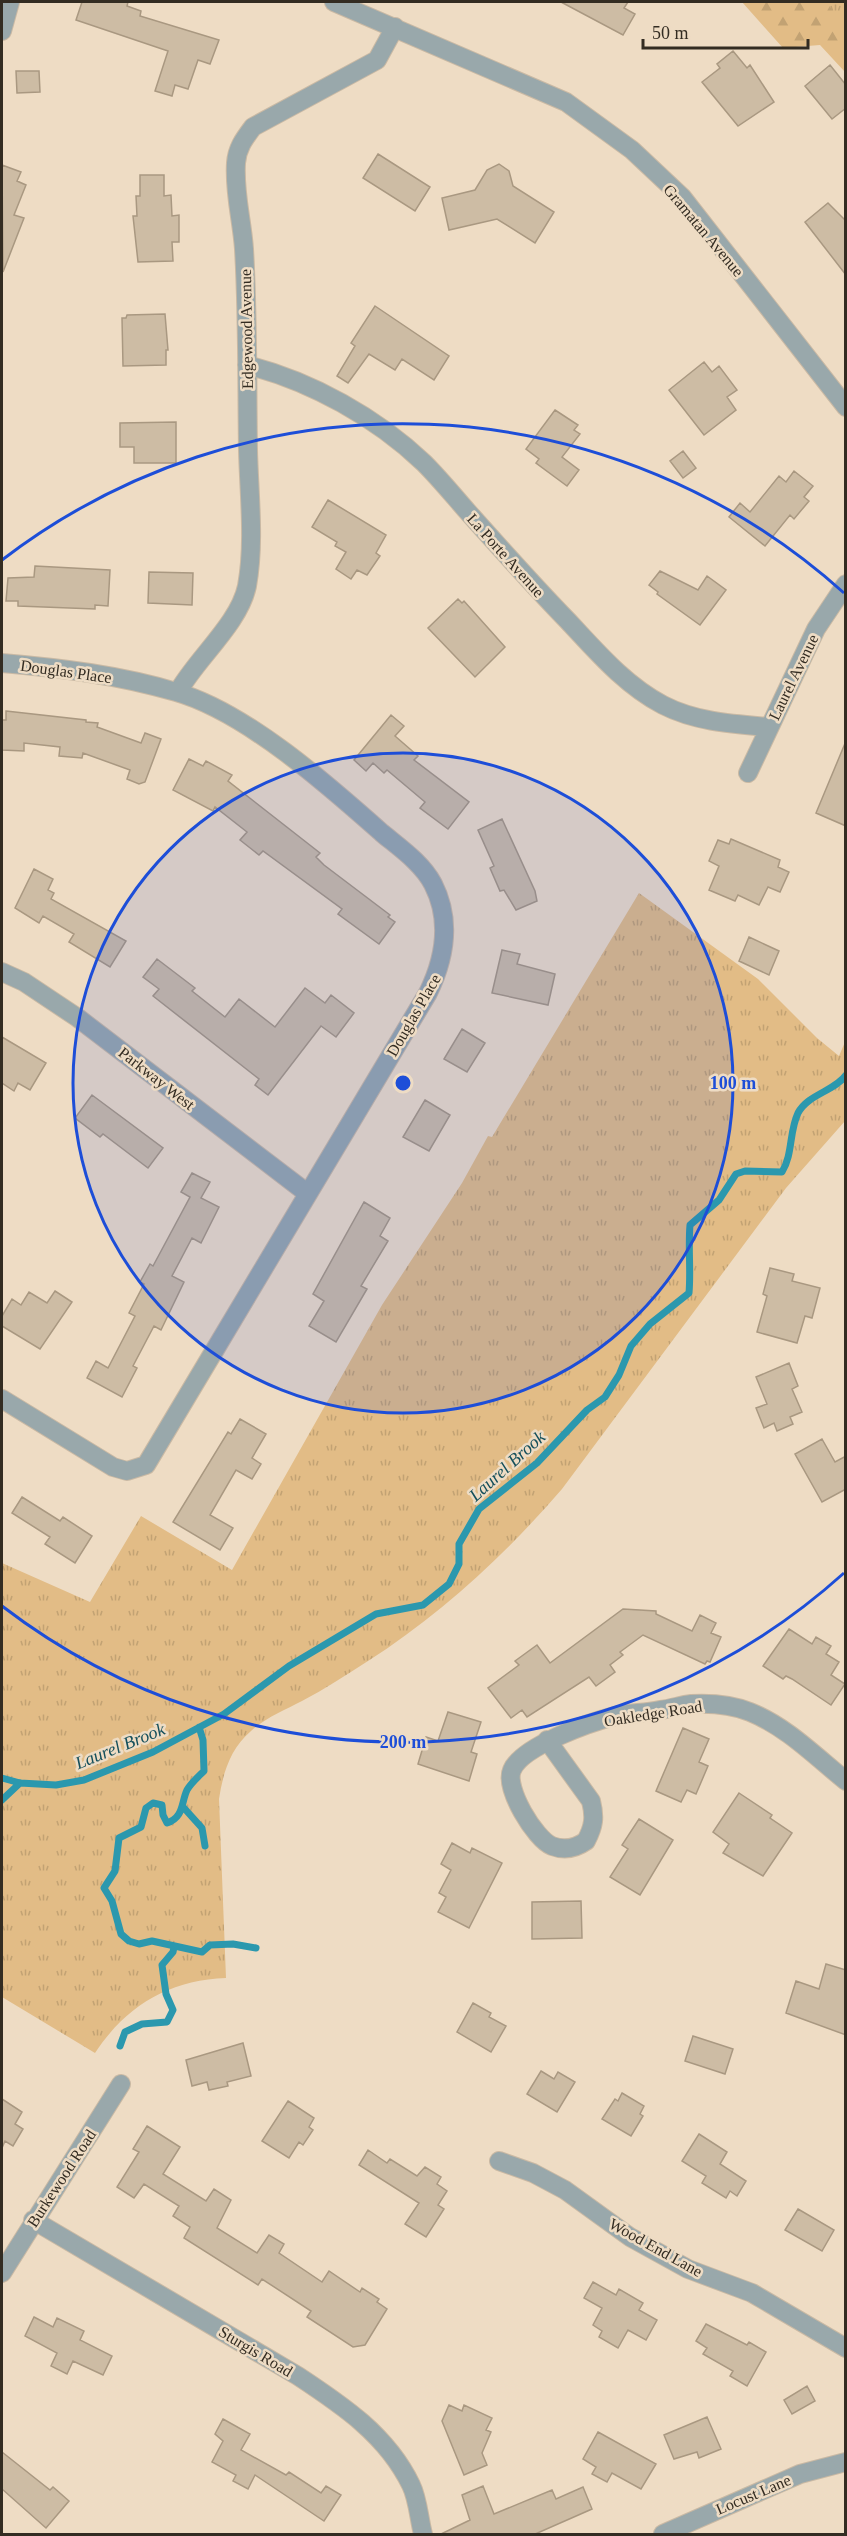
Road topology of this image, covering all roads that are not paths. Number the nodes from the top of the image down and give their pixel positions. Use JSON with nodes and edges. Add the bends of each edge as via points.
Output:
{"nodes":[{"id":1,"x":10,"y":2,"type":"edge"},
{"id":2,"x":334,"y":2,"type":"edge"},
{"id":3,"x":395,"y":27,"type":"junction"},
{"id":4,"x":2,"y":32,"type":"edge"},
{"id":5,"x":247,"y":365,"type":"junction"},
{"id":6,"x":846,"y":407,"type":"edge"},
{"id":7,"x":846,"y":584,"type":"edge"},
{"id":8,"x":2,"y":663,"type":"edge"},
{"id":9,"x":177,"y":692,"type":"junction"},
{"id":10,"x":769,"y":727,"type":"junction"},
{"id":11,"x":748,"y":773,"type":"dead end"},
{"id":12,"x":2,"y":972,"type":"edge"},
{"id":13,"x":307,"y":1193,"type":"junction"},
{"id":14,"x":2,"y":1399,"type":"edge"},
{"id":15,"x":547,"y":1740,"type":"junction"},
{"id":16,"x":846,"y":1781,"type":"edge"},
{"id":17,"x":121,"y":2084,"type":"dead end"},
{"id":18,"x":499,"y":2161,"type":"dead end"},
{"id":19,"x":33,"y":2220,"type":"junction"},
{"id":20,"x":2,"y":2273,"type":"edge"},
{"id":21,"x":846,"y":2348,"type":"edge"},
{"id":22,"x":846,"y":2462,"type":"edge"},
{"id":23,"x":423,"y":2535,"type":"edge"},
{"id":24,"x":663,"y":2535,"type":"edge"}],
"edges":[{"from":1,"to":4,"type":"street"},
{"from":2,"to":3,"type":"street","name":"Gramatan Avenue"},
{"from":3,"to":5,"type":"street","name":"Edgewood Avenue","via":[[377,60],[253,128],[239,146],[236,193],[242,221]]},
{"from":3,"to":6,"type":"street","name":"Gramatan Avenue","via":[[566,102],[632,150],[682,197]]},
{"from":5,"to":9,"type":"street","name":"Edgewood Avenue","via":[[250,547],[246,588],[226,628]]},
{"from":5,"to":10,"type":"street","name":"La Porte Avenue","via":[[278,373],[323,393],[385,431],[424,463],[542,594],[636,687],[663,705],[697,718]]},
{"from":7,"to":10,"type":"street","name":"Laurel Avenue","via":[[816,629]]},
{"from":8,"to":9,"type":"street","name":"Douglas Place","via":[[108,675]]},
{"from":9,"to":13,"type":"street","name":"Douglas Place","via":[[219,711],[276,747],[362,815],[420,866],[433,885],[444,917],[445,946],[428,993]]},
{"from":10,"to":11,"type":"street","name":"Laurel Avenue"},
{"from":12,"to":13,"type":"street","name":"Parkway West","via":[[78,1018]]},
{"from":13,"to":14,"type":"street","name":"Douglas Place","via":[[146,1465],[137,1470],[113,1467]]},
{"from":15,"to":15,"type":"street","name":"Oakledge Road","via":[[516,1763],[511,1771],[511,1790],[543,1840],[552,1846],[572,1848],[586,1841],[594,1812],[591,1801]]},
{"from":15,"to":16,"type":"street","name":"Oakledge Road","via":[[615,1716],[688,1704],[713,1704],[748,1711],[782,1728]]},
{"from":17,"to":19,"type":"street","name":"Burkewood Road"},
{"from":18,"to":21,"type":"street","name":"Wood End Lane","via":[[565,2190],[659,2253],[688,2269],[752,2293]]},
{"from":19,"to":20,"type":"street","name":"Burkewood Road"},
{"from":19,"to":23,"type":"street","name":"Sturgis Road","via":[[339,2403],[371,2429],[397,2461],[412,2487]]},
{"from":22,"to":24,"type":"street","name":"Locust Lane","via":[[800,2474]]}]}
